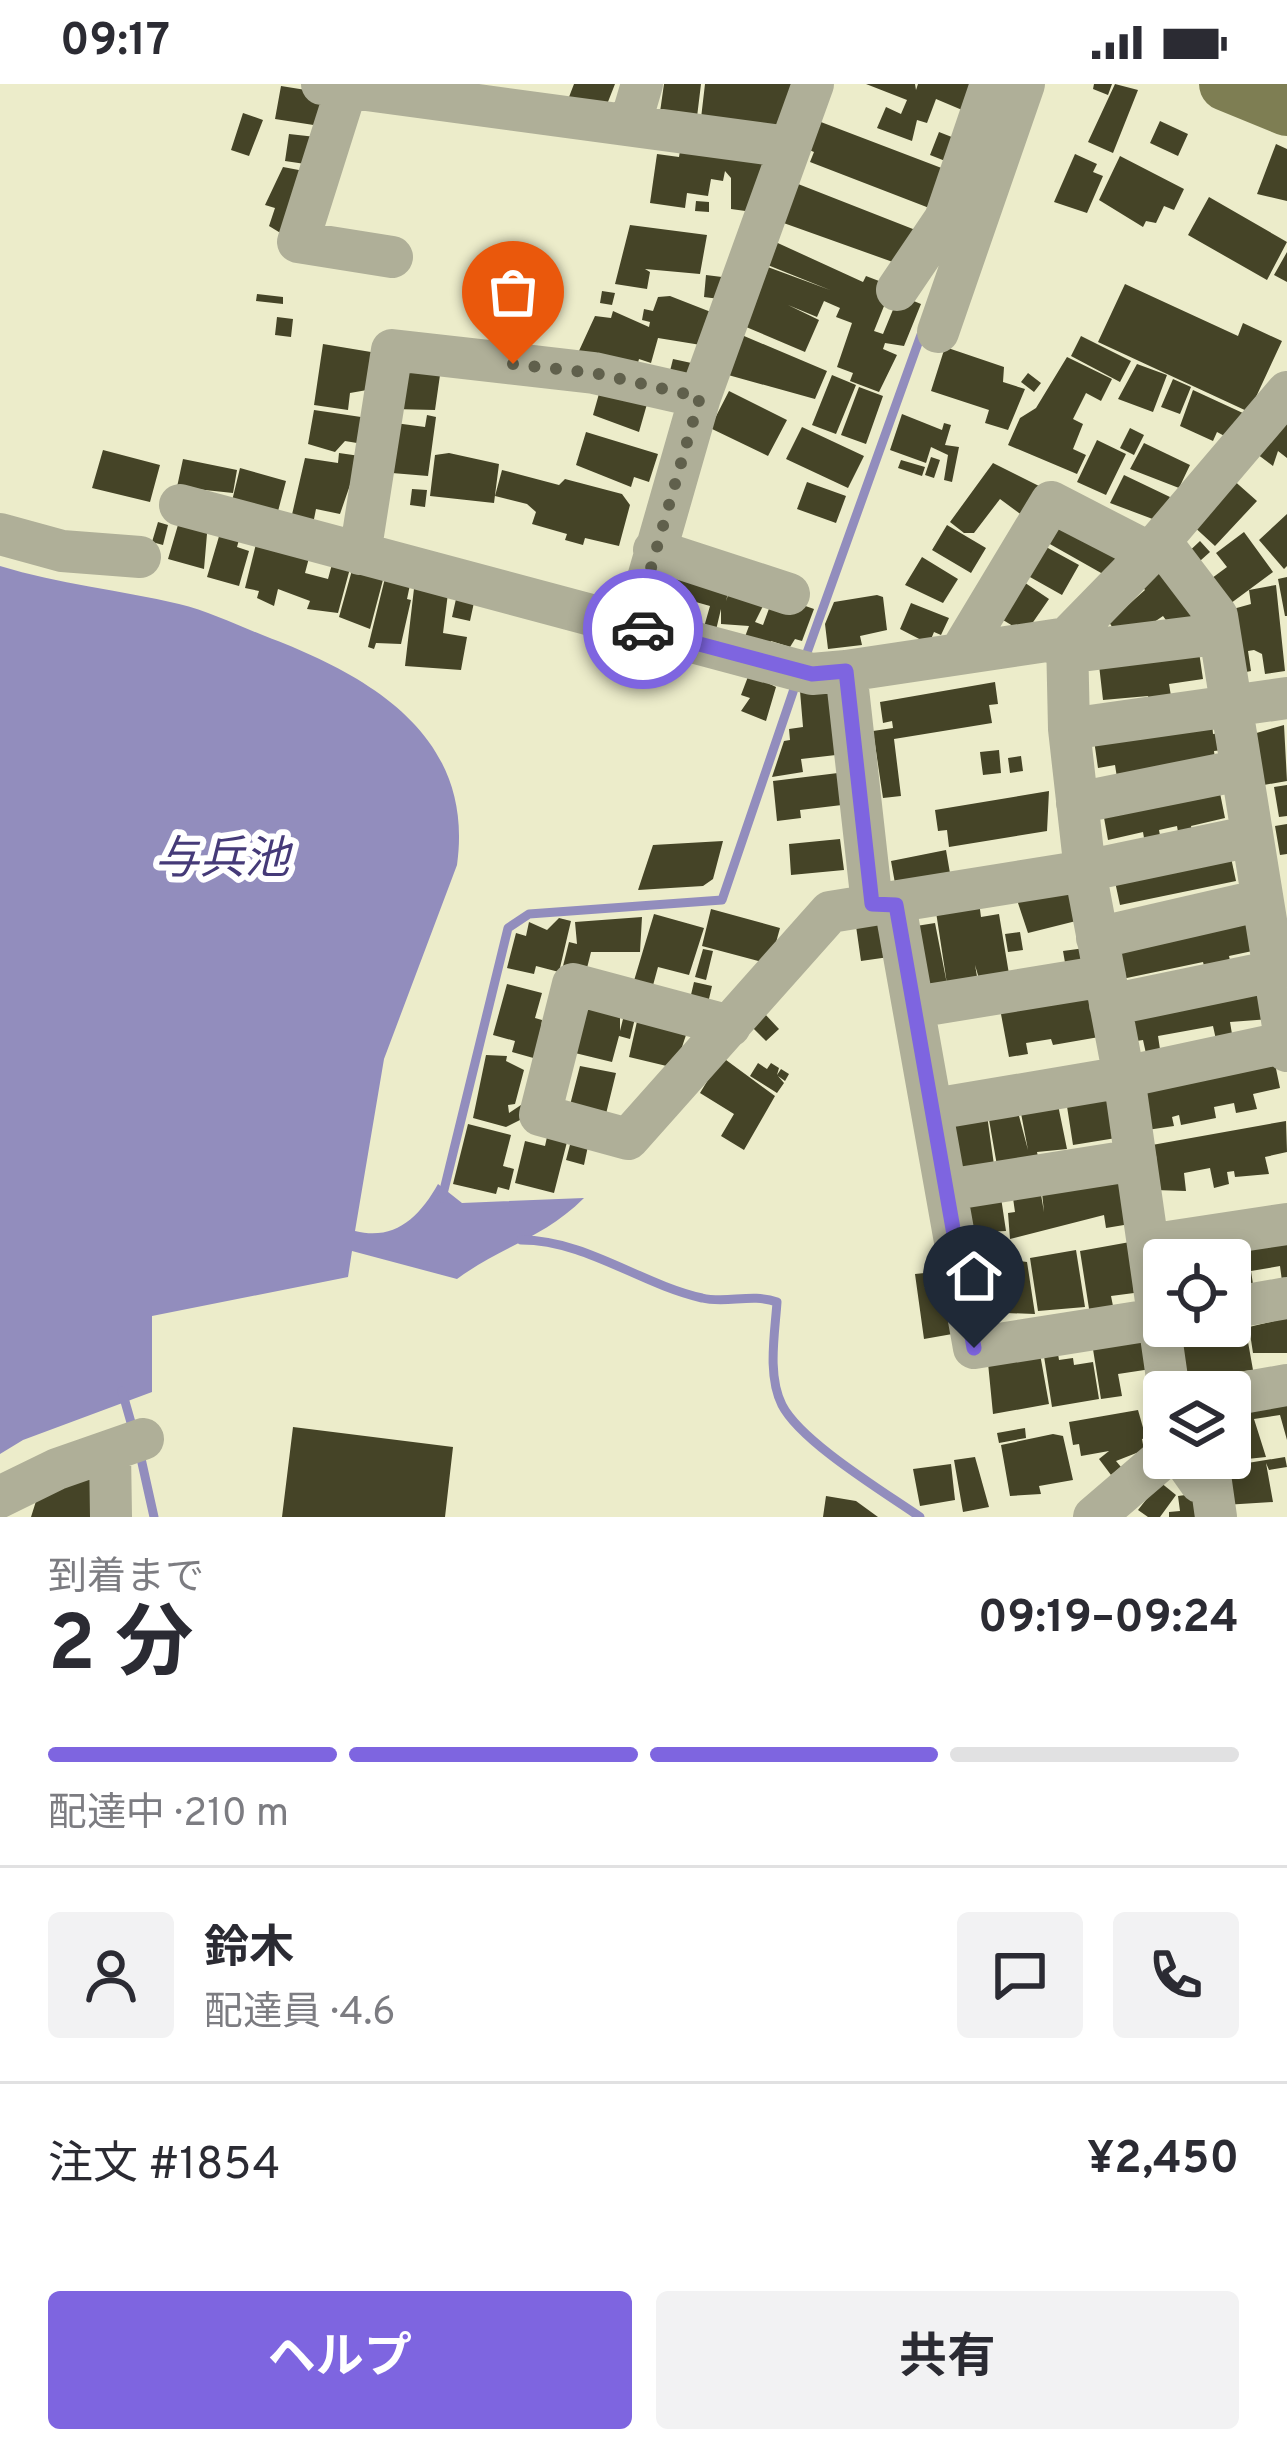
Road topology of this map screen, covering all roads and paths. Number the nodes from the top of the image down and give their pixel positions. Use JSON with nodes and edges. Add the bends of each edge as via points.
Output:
{"nodes":[{"id":1,"x":642,"y":84,"type":"edge"},
{"id":2,"x":813,"y":84,"type":"edge"},
{"id":3,"x":991,"y":84,"type":"edge"},
{"id":4,"x":1024,"y":84,"type":"edge"},
{"id":5,"x":352,"y":86,"type":"edge"},
{"id":6,"x":630,"y":125,"type":"junction"},
{"id":7,"x":789,"y":147,"type":"junction"},
{"id":8,"x":392,"y":257,"type":"dead end"},
{"id":9,"x":897,"y":290,"type":"dead end"},
{"id":10,"x":938,"y":332,"type":"dead end"},
{"id":11,"x":1287,"y":392,"type":"edge"},
{"id":12,"x":700,"y":397,"type":"junction"},
{"id":13,"x":180,"y":506,"type":"dead end"},
{"id":14,"x":0,"y":534,"type":"edge"},
{"id":15,"x":1155,"y":547,"type":"junction"},
{"id":16,"x":654,"y":550,"type":"junction"},
{"id":17,"x":360,"y":554,"type":"junction"},
{"id":18,"x":140,"y":557,"type":"dead end"},
{"id":19,"x":789,"y":594,"type":"dead end"},
{"id":20,"x":634,"y":627,"type":"junction"},
{"id":21,"x":1216,"y":634,"type":"junction"},
{"id":22,"x":1066,"y":645,"type":"junction"},
{"id":23,"x":960,"y":653,"type":"junction"},
{"id":24,"x":846,"y":671,"type":"junction"},
{"id":25,"x":1287,"y":698,"type":"edge"},
{"id":26,"x":1232,"y":706,"type":"junction"},
{"id":27,"x":1070,"y":729,"type":"junction"},
{"id":28,"x":1241,"y":770,"type":"junction"},
{"id":29,"x":1077,"y":803,"type":"junction"},
{"id":30,"x":1264,"y":868,"type":"edge"},
{"id":31,"x":1084,"y":871,"type":"junction"},
{"id":32,"x":884,"y":904,"type":"junction"},
{"id":33,"x":1274,"y":971,"type":"junction"},
{"id":34,"x":1104,"y":973,"type":"junction"},
{"id":35,"x":915,"y":1007,"type":"junction"},
{"id":36,"x":730,"y":1025,"type":"junction"},
{"id":37,"x":1287,"y":1045,"type":"edge"},
{"id":38,"x":1124,"y":1077,"type":"junction"},
{"id":39,"x":934,"y":1109,"type":"junction"},
{"id":40,"x":1136,"y":1160,"type":"junction"},
{"id":41,"x":947,"y":1190,"type":"junction"},
{"id":42,"x":1287,"y":1224,"type":"edge"},
{"id":43,"x":1147,"y":1239,"type":"edge"},
{"id":44,"x":1188,"y":1239,"type":"edge"},
{"id":45,"x":1287,"y":1298,"type":"edge"},
{"id":46,"x":1251,"y":1304,"type":"edge"},
{"id":47,"x":1143,"y":1322,"type":"edge"},
{"id":48,"x":1287,"y":1385,"type":"edge"},
{"id":49,"x":1251,"y":1391,"type":"edge"},
{"id":50,"x":1143,"y":1475,"type":"edge"},
{"id":51,"x":1198,"y":1479,"type":"edge"},
{"id":52,"x":0,"y":1497,"type":"edge"},
{"id":53,"x":111,"y":1517,"type":"edge"},
{"id":54,"x":1094,"y":1517,"type":"edge"},
{"id":55,"x":1216,"y":1517,"type":"edge"}],
"edges":[{"from":1,"to":6,"type":"street"},
{"from":2,"to":7,"type":"street"},
{"from":3,"to":9,"type":"street","via":[[945,219]]},
{"from":4,"to":10,"type":"street"},
{"from":5,"to":6,"type":"street"},
{"from":5,"to":8,"type":"street","via":[[298,242]]},
{"from":6,"to":7,"type":"street"},
{"from":7,"to":12,"type":"street"},
{"from":11,"to":15,"type":"street"},
{"from":12,"to":16,"type":"street"},
{"from":12,"to":17,"type":"street","via":[[594,373],[392,350]]},
{"from":13,"to":17,"type":"street"},
{"from":14,"to":18,"type":"street","via":[[62,551]]},
{"from":15,"to":21,"type":"street","via":[[1217,616]]},
{"from":15,"to":22,"type":"street"},
{"from":15,"to":23,"type":"street","via":[[1052,502]]},
{"from":16,"to":19,"type":"street"},
{"from":16,"to":20,"type":"street"},
{"from":17,"to":20,"type":"street"},
{"from":20,"to":24,"type":"street","via":[[812,674]]},
{"from":21,"to":22,"type":"street"},
{"from":21,"to":26,"type":"street"},
{"from":22,"to":23,"type":"street"},
{"from":22,"to":27,"type":"street"},
{"from":23,"to":24,"type":"street"},
{"from":24,"to":32,"type":"street"},
{"from":25,"to":26,"type":"street"},
{"from":26,"to":27,"type":"street"},
{"from":26,"to":28,"type":"street"},
{"from":27,"to":29,"type":"street"},
{"from":28,"to":29,"type":"street"},
{"from":28,"to":30,"type":"street"},
{"from":29,"to":31,"type":"street"},
{"from":30,"to":31,"type":"street"},
{"from":30,"to":33,"type":"street"},
{"from":30,"to":34,"type":"street"},
{"from":31,"to":32,"type":"street"},
{"from":31,"to":34,"type":"street"},
{"from":32,"to":35,"type":"street"},
{"from":32,"to":36,"type":"street","via":[[830,912]]},
{"from":33,"to":34,"type":"street"},
{"from":33,"to":37,"type":"street"},
{"from":34,"to":35,"type":"street"},
{"from":34,"to":38,"type":"street"},
{"from":35,"to":39,"type":"street"},
{"from":36,"to":36,"type":"street","via":[[628,1139],[540,1115],[573,984]]},
{"from":37,"to":38,"type":"street"},
{"from":38,"to":39,"type":"street"},
{"from":38,"to":40,"type":"street"},
{"from":39,"to":41,"type":"street"},
{"from":40,"to":41,"type":"street"},
{"from":40,"to":43,"type":"street"},
{"from":41,"to":47,"type":"street","via":[[974,1348]]},
{"from":42,"to":44,"type":"street"},
{"from":45,"to":46,"type":"street"},
{"from":48,"to":49,"type":"street"},
{"from":50,"to":54,"type":"street"},
{"from":51,"to":55,"type":"street","via":[[1211,1482]]},
{"from":52,"to":53,"type":"street","via":[[127,1445]]}]}
